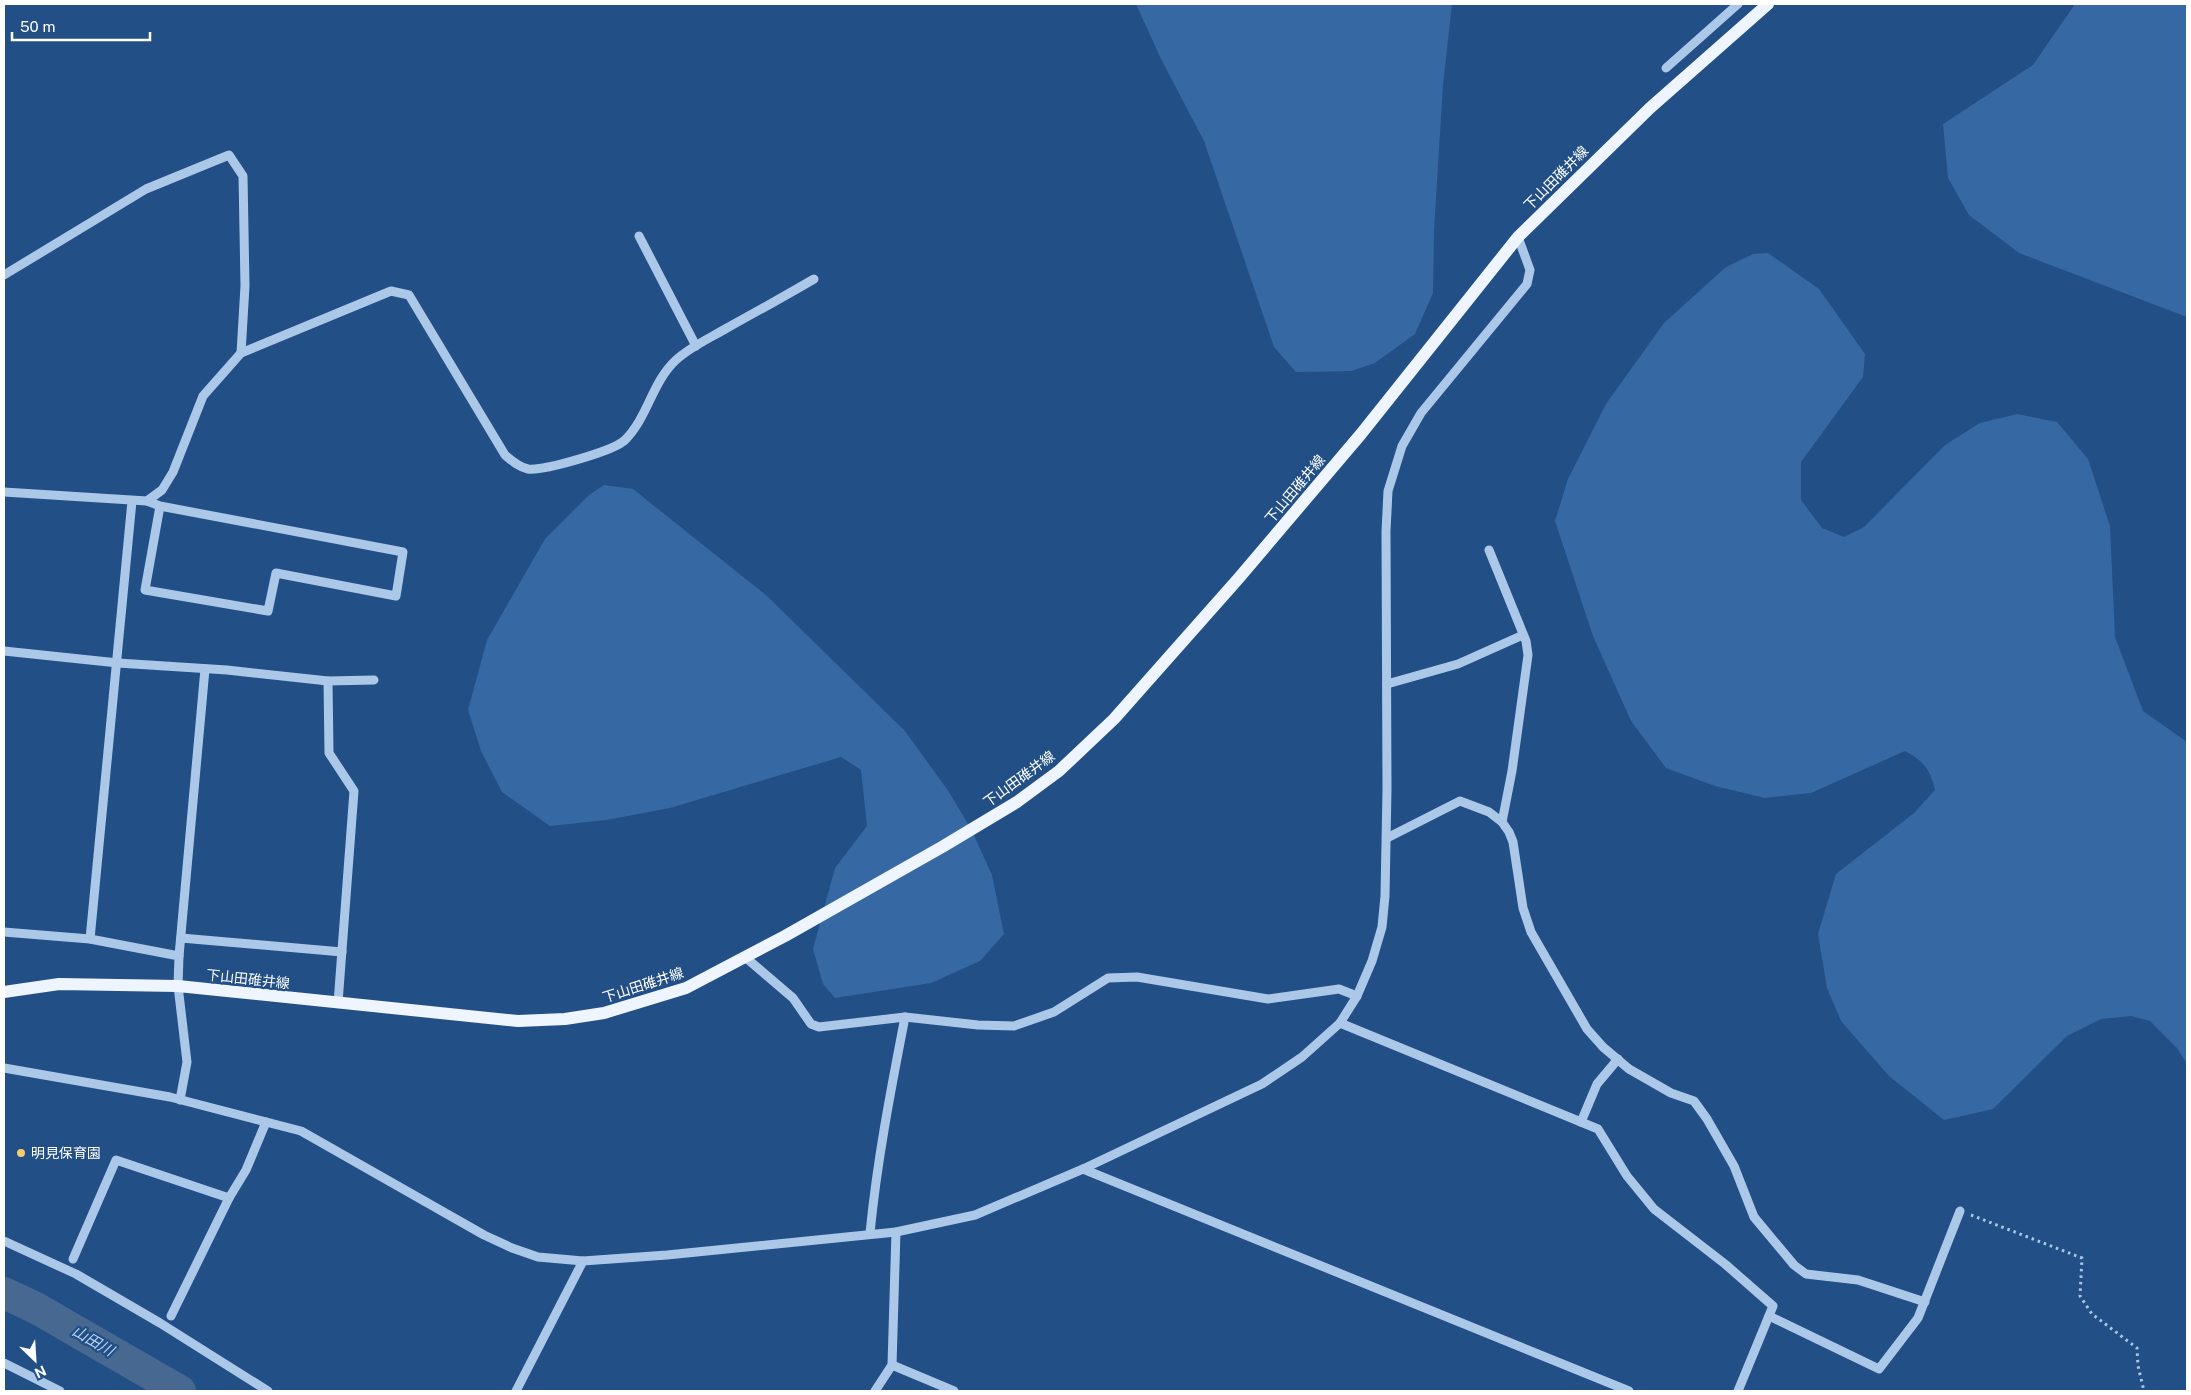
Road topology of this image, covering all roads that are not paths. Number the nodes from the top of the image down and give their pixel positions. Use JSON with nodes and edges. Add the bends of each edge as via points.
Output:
{"nodes":[{"id":1,"x":1738,"y":4,"type":"edge"},
{"id":2,"x":1768,"y":4,"type":"edge"},
{"id":3,"x":1666,"y":68,"type":"dead end"},
{"id":4,"x":639,"y":236,"type":"dead end"},
{"id":5,"x":1518,"y":237,"type":"junction"},
{"id":6,"x":4,"y":276,"type":"edge"},
{"id":7,"x":814,"y":279,"type":"dead end"},
{"id":8,"x":696,"y":346,"type":"junction"},
{"id":9,"x":241,"y":352,"type":"junction"},
{"id":10,"x":4,"y":492,"type":"edge"},
{"id":11,"x":132,"y":501,"type":"junction"},
{"id":12,"x":147,"y":501,"type":"junction"},
{"id":13,"x":160,"y":506,"type":"junction"},
{"id":14,"x":1489,"y":550,"type":"dead end"},
{"id":15,"x":1523,"y":635,"type":"junction"},
{"id":16,"x":4,"y":651,"type":"edge"},
{"id":17,"x":118,"y":663,"type":"junction"},
{"id":18,"x":205,"y":669,"type":"junction"},
{"id":19,"x":374,"y":680,"type":"dead end"},
{"id":20,"x":328,"y":681,"type":"junction"},
{"id":21,"x":1387,"y":684,"type":"junction"},
{"id":22,"x":1502,"y":822,"type":"junction"},
{"id":23,"x":1386,"y":838,"type":"junction"},
{"id":24,"x":4,"y":932,"type":"edge"},
{"id":25,"x":181,"y":938,"type":"junction"},
{"id":26,"x":90,"y":939,"type":"junction"},
{"id":27,"x":342,"y":952,"type":"junction"},
{"id":28,"x":180,"y":956,"type":"junction"},
{"id":29,"x":745,"y":957,"type":"junction"},
{"id":30,"x":178,"y":986,"type":"junction"},
{"id":31,"x":4,"y":992,"type":"edge"},
{"id":32,"x":1357,"y":996,"type":"junction"},
{"id":33,"x":338,"y":1003,"type":"junction"},
{"id":34,"x":905,"y":1017,"type":"junction"},
{"id":35,"x":1340,"y":1023,"type":"junction"},
{"id":36,"x":1618,"y":1060,"type":"junction"},
{"id":37,"x":4,"y":1068,"type":"edge"},
{"id":38,"x":180,"y":1100,"type":"junction"},
{"id":39,"x":266,"y":1122,"type":"junction"},
{"id":40,"x":1581,"y":1122,"type":"junction"},
{"id":41,"x":1083,"y":1169,"type":"junction"},
{"id":42,"x":229,"y":1198,"type":"junction"},
{"id":43,"x":1960,"y":1211,"type":"road end"},
{"id":44,"x":896,"y":1232,"type":"junction"},
{"id":45,"x":870,"y":1233,"type":"junction"},
{"id":46,"x":4,"y":1241,"type":"edge"},
{"id":47,"x":73,"y":1258,"type":"dead end"},
{"id":48,"x":583,"y":1261,"type":"junction"},
{"id":49,"x":1925,"y":1302,"type":"junction"},
{"id":50,"x":171,"y":1316,"type":"dead end"},
{"id":51,"x":1770,"y":1316,"type":"junction"},
{"id":52,"x":4,"y":1363,"type":"edge"},
{"id":53,"x":892,"y":1365,"type":"junction"},
{"id":54,"x":60,"y":1391,"type":"edge"},
{"id":55,"x":268,"y":1391,"type":"edge"},
{"id":56,"x":516,"y":1391,"type":"edge"},
{"id":57,"x":875,"y":1391,"type":"edge"},
{"id":58,"x":954,"y":1391,"type":"edge"},
{"id":59,"x":1629,"y":1391,"type":"edge"},
{"id":60,"x":1738,"y":1391,"type":"edge"}],
"edges":[{"from":1,"to":3,"type":"street"},
{"from":2,"to":5,"type":"main road","name":"下山田碓井線","via":[[1650,108]]},
{"from":4,"to":8,"type":"street"},
{"from":5,"to":21,"type":"street","via":[[1530,270],[1527,284],[1421,413],[1402,446],[1388,491]]},
{"from":5,"to":29,"type":"main road","name":"下山田碓井線","via":[[1361,434],[1251,564],[1114,719],[1059,771],[1017,802],[942,847]]},
{"from":6,"to":9,"type":"street","via":[[146,189],[229,155],[243,176],[245,286]]},
{"from":7,"to":8,"type":"street"},
{"from":8,"to":9,"type":"street","via":[[676,360],[661,377],[639,422],[625,441],[608,451],[528,469],[505,455],[409,295],[390,291]]},
{"from":9,"to":12,"type":"street","via":[[203,396],[173,472],[162,490]]},
{"from":10,"to":11,"type":"street"},
{"from":11,"to":12,"type":"street"},
{"from":11,"to":17,"type":"street"},
{"from":12,"to":13,"type":"street"},
{"from":13,"to":13,"type":"street","via":[[403,552],[396,596],[276,573],[268,611],[145,590]]},
{"from":14,"to":15,"type":"street"},
{"from":15,"to":21,"type":"street","via":[[1458,664]]},
{"from":15,"to":22,"type":"street","via":[[1528,655]]},
{"from":16,"to":17,"type":"street"},
{"from":17,"to":18,"type":"street"},
{"from":17,"to":26,"type":"street"},
{"from":18,"to":20,"type":"street"},
{"from":18,"to":25,"type":"street"},
{"from":19,"to":20,"type":"street"},
{"from":20,"to":27,"type":"street","via":[[330,753],[354,791]]},
{"from":21,"to":23,"type":"street"},
{"from":22,"to":23,"type":"street","via":[[1489,812],[1460,801]]},
{"from":22,"to":36,"type":"street","via":[[1512,842],[1523,908],[1531,932],[1587,1029]]},
{"from":23,"to":32,"type":"street","via":[[1382,927]]},
{"from":24,"to":26,"type":"street"},
{"from":25,"to":27,"type":"street"},
{"from":25,"to":28,"type":"street"},
{"from":26,"to":28,"type":"street"},
{"from":27,"to":33,"type":"street"},
{"from":28,"to":30,"type":"street"},
{"from":29,"to":33,"type":"main road","name":"下山田碓井線","via":[[686,988],[661,997],[604,1013],[565,1019],[518,1021]]},
{"from":29,"to":34,"type":"street","via":[[793,998],[811,1024],[819,1027]]},
{"from":30,"to":31,"type":"main road","name":"下山田碓井線","via":[[59,984]]},
{"from":30,"to":33,"type":"main road","name":"下山田碓井線"},
{"from":30,"to":38,"type":"street","via":[[187,1062]]},
{"from":32,"to":34,"type":"street","via":[[1339,989],[1268,999],[1136,977],[1108,978],[1054,1012],[1014,1026]]},
{"from":32,"to":35,"type":"street"},
{"from":34,"to":45,"type":"street","via":[[886,1118]]},
{"from":35,"to":40,"type":"street"},
{"from":35,"to":41,"type":"street","via":[[1302,1057],[1262,1084]]},
{"from":36,"to":40,"type":"street","via":[[1597,1084]]},
{"from":36,"to":49,"type":"street","via":[[1671,1093],[1694,1102],[1734,1166],[1754,1217],[1794,1265],[1806,1274],[1858,1280]]},
{"from":37,"to":38,"type":"street"},
{"from":38,"to":39,"type":"street"},
{"from":39,"to":42,"type":"street","via":[[246,1170]]},
{"from":39,"to":48,"type":"street","via":[[301,1131],[512,1248],[538,1256]]},
{"from":40,"to":51,"type":"street","via":[[1598,1129],[1627,1176],[1654,1208],[1773,1306]]},
{"from":41,"to":44,"type":"street","via":[[976,1215]]},
{"from":41,"to":59,"type":"street"},
{"from":42,"to":47,"type":"street","via":[[116,1160]]},
{"from":42,"to":50,"type":"street"},
{"from":43,"to":49,"type":"street"},
{"from":44,"to":45,"type":"street"},
{"from":44,"to":53,"type":"street"},
{"from":45,"to":48,"type":"street"},
{"from":46,"to":55,"type":"street","via":[[76,1274]]},
{"from":48,"to":56,"type":"street"},
{"from":49,"to":51,"type":"street","via":[[1918,1318],[1879,1369]]},
{"from":51,"to":60,"type":"street"},
{"from":52,"to":54,"type":"street"},
{"from":53,"to":57,"type":"street"},
{"from":53,"to":58,"type":"street"}]}
